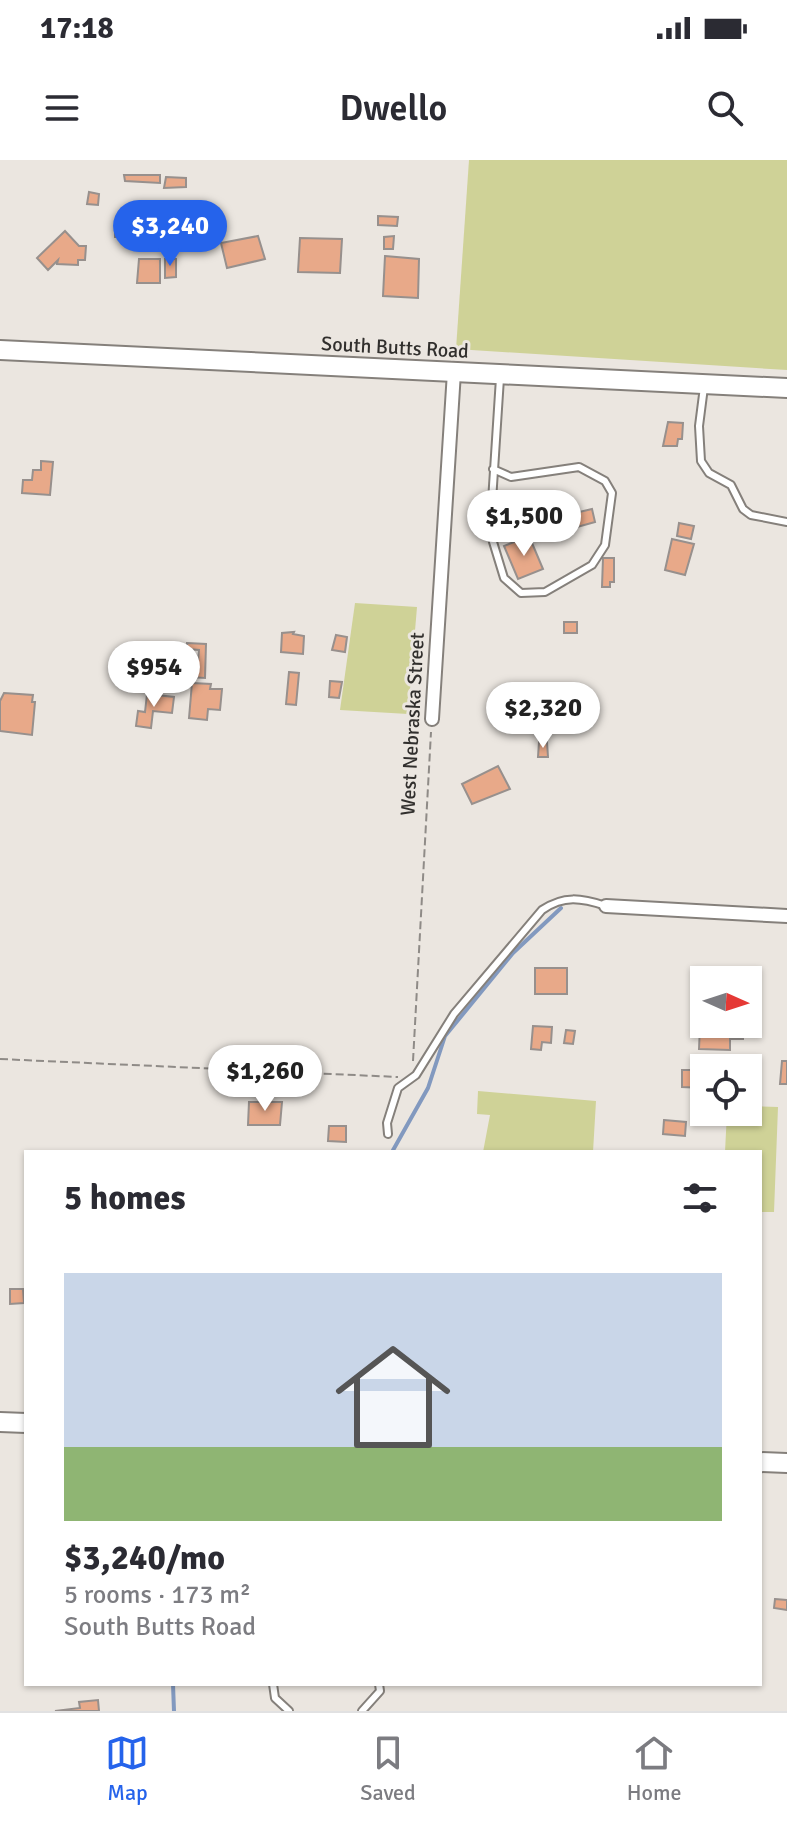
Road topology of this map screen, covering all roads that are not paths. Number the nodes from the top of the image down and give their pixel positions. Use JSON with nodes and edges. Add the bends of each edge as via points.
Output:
{"nodes":[{"id":1,"x":0,"y":350,"type":"edge"},
{"id":2,"x":454,"y":372,"type":"junction"},
{"id":3,"x":500,"y":374,"type":"junction"},
{"id":4,"x":704,"y":384,"type":"junction"},
{"id":5,"x":787,"y":388,"type":"edge"},
{"id":6,"x":493,"y":469,"type":"junction"},
{"id":7,"x":787,"y":522,"type":"edge"},
{"id":8,"x":432,"y":719,"type":"road end"},
{"id":9,"x":606,"y":906,"type":"joint"},
{"id":10,"x":787,"y":916,"type":"edge"},
{"id":11,"x":388,"y":1134,"type":"dead end"},
{"id":12,"x":0,"y":1422,"type":"edge"},
{"id":13,"x":24,"y":1423,"type":"edge"},
{"id":14,"x":762,"y":1462,"type":"edge"},
{"id":15,"x":787,"y":1463,"type":"edge"},
{"id":16,"x":273,"y":1686,"type":"edge"},
{"id":17,"x":379,"y":1686,"type":"edge"},
{"id":18,"x":289,"y":1711,"type":"edge"},
{"id":19,"x":362,"y":1711,"type":"edge"}],
"edges":[{"from":1,"to":2,"type":"street","name":"South Butts Road"},
{"from":2,"to":3,"type":"street","name":"South Butts Road"},
{"from":2,"to":8,"type":"street","name":"West Nebraska Street"},
{"from":3,"to":4,"type":"street","name":"South Butts Road"},
{"from":3,"to":6,"type":"lane"},
{"from":4,"to":5,"type":"street","name":"South Butts Road"},
{"from":4,"to":7,"type":"lane","via":[[701,461],[709,473],[731,485],[751,515]]},
{"from":6,"to":6,"type":"lane","via":[[490,532],[504,578],[521,593],[545,592],[592,565],[610,526],[612,493],[605,481],[579,467],[511,477]]},
{"from":9,"to":10,"type":"street"},
{"from":9,"to":11,"type":"lane","via":[[570,898],[542,910],[398,1088]]},
{"from":12,"to":13,"type":"street"},
{"from":14,"to":15,"type":"street"},
{"from":16,"to":18,"type":"lane","via":[[275,1698]]},
{"from":17,"to":19,"type":"lane"}]}
